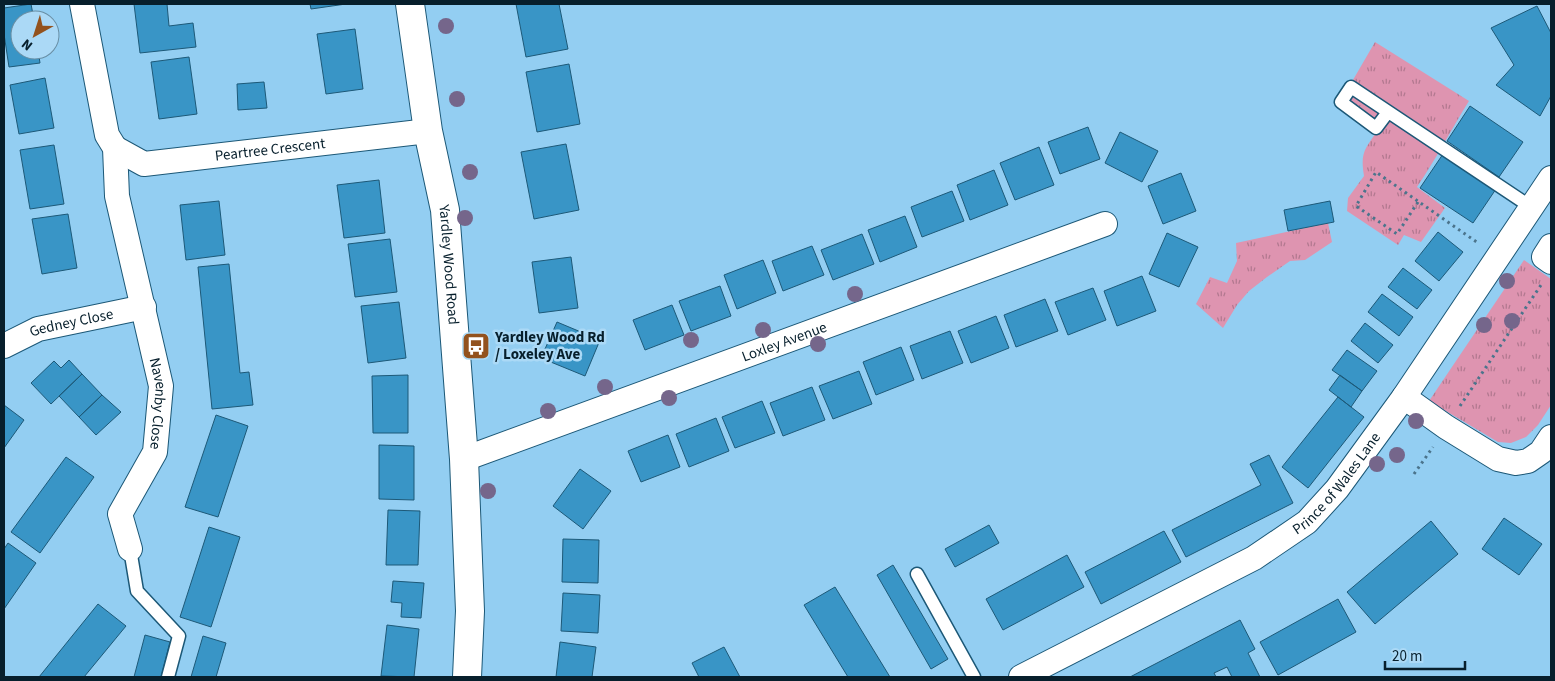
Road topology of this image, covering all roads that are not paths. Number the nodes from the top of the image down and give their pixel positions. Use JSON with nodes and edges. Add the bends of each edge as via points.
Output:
{"nodes":[{"id":1,"x":82,"y":4,"type":"edge"},
{"id":2,"x":410,"y":4,"type":"edge"},
{"id":3,"x":1388,"y":112,"type":"dead end"},
{"id":4,"x":428,"y":131,"type":"junction"},
{"id":5,"x":115,"y":148,"type":"junction"},
{"id":6,"x":1551,"y":178,"type":"edge"},
{"id":7,"x":1531,"y":208,"type":"junction"},
{"id":8,"x":1105,"y":224,"type":"dead end"},
{"id":9,"x":1551,"y":246,"type":"edge"},
{"id":10,"x":1548,"y":270,"type":"edge"},
{"id":11,"x":144,"y":307,"type":"junction"},
{"id":12,"x":4,"y":346,"type":"edge"},
{"id":13,"x":1404,"y":397,"type":"junction"},
{"id":14,"x":1551,"y":437,"type":"edge"},
{"id":15,"x":464,"y":458,"type":"junction"},
{"id":16,"x":130,"y":549,"type":"joint"},
{"id":17,"x":918,"y":574,"type":"dead end"},
{"id":18,"x":168,"y":677,"type":"edge"},
{"id":19,"x":467,"y":677,"type":"edge"},
{"id":20,"x":974,"y":677,"type":"edge"},
{"id":21,"x":1021,"y":677,"type":"edge"}],
"edges":[{"from":1,"to":5,"type":"street","via":[[107,135]]},
{"from":2,"to":4,"type":"street","name":"Yardley Wood Road"},
{"from":3,"to":7,"type":"lane"},
{"from":4,"to":5,"type":"street","name":"Peartree Crescent","via":[[144,164]]},
{"from":4,"to":15,"type":"street","name":"Yardley Wood Road","via":[[445,210]]},
{"from":5,"to":11,"type":"street","via":[[117,196]]},
{"from":6,"to":7,"type":"street","name":"Prince of Wales Lane"},
{"from":7,"to":13,"type":"street","name":"Prince of Wales Lane"},
{"from":8,"to":15,"type":"street","name":"Loxley Avenue"},
{"from":9,"to":10,"type":"street","via":[[1544,257]]},
{"from":11,"to":12,"type":"street","name":"Gedney Close","via":[[38,329]]},
{"from":11,"to":16,"type":"street","name":"Navenby Close","via":[[161,386],[155,452],[120,514]]},
{"from":13,"to":14,"type":"street","via":[[1498,459],[1516,463],[1528,461],[1541,452]]},
{"from":13,"to":21,"type":"street","name":"Prince of Wales Lane","via":[[1337,489],[1307,522],[1254,558]]},
{"from":15,"to":19,"type":"street","name":"Yardley Wood Road","via":[[470,611]]},
{"from":16,"to":18,"type":"lane","via":[[137,591],[179,636]]},
{"from":17,"to":20,"type":"lane"}]}
